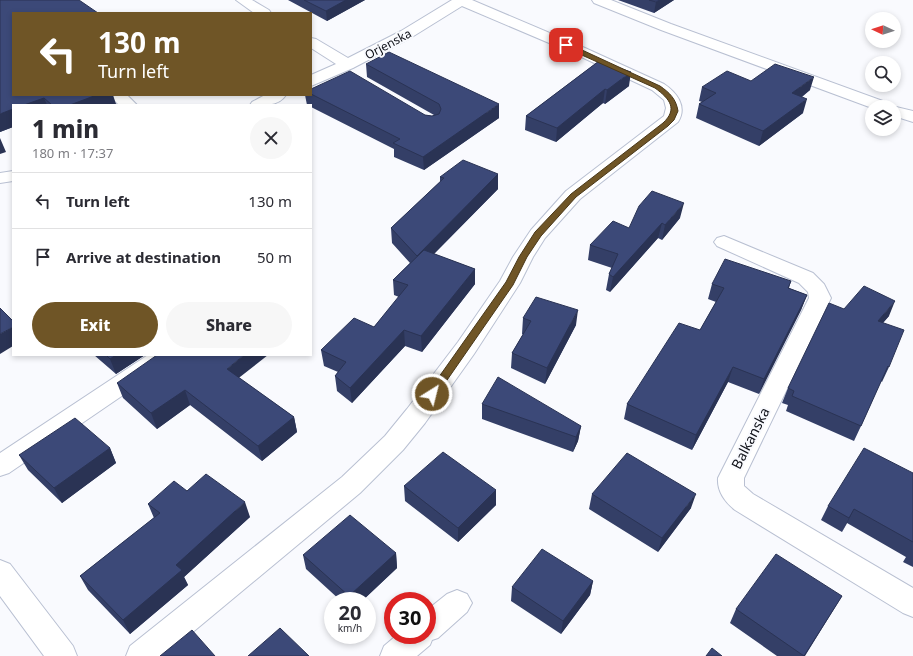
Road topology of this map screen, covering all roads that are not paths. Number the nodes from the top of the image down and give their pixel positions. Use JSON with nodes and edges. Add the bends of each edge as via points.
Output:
{"nodes":[{"id":1,"x":243,"y":0,"type":"edge"},
{"id":2,"x":461,"y":0,"type":"edge"},
{"id":3,"x":599,"y":0,"type":"edge"},
{"id":4,"x":262,"y":12,"type":"edge"},
{"id":5,"x":312,"y":43,"type":"edge"},
{"id":6,"x":346,"y":70,"type":"junction"},
{"id":7,"x":312,"y":81,"type":"edge"},
{"id":8,"x":118,"y":96,"type":"edge"},
{"id":9,"x":276,"y":96,"type":"edge"},
{"id":10,"x":866,"y":100,"type":"edge"},
{"id":11,"x":128,"y":104,"type":"edge"},
{"id":12,"x":260,"y":104,"type":"edge"},
{"id":13,"x":901,"y":113,"type":"edge"},
{"id":14,"x":913,"y":117,"type":"edge"},
{"id":15,"x":12,"y":176,"type":"edge"},
{"id":16,"x":0,"y":178,"type":"edge"},
{"id":17,"x":724,"y":242,"type":"dead end"},
{"id":18,"x":164,"y":356,"type":"edge"},
{"id":19,"x":0,"y":466,"type":"edge"},
{"id":20,"x":0,"y":573,"type":"edge"},
{"id":21,"x":457,"y":603,"type":"dead end"},
{"id":22,"x":913,"y":604,"type":"edge"},
{"id":23,"x":436,"y":620,"type":"edge"},
{"id":24,"x":408,"y":644,"type":"edge"},
{"id":25,"x":62,"y":656,"type":"edge"},
{"id":26,"x":141,"y":656,"type":"edge"},
{"id":27,"x":394,"y":656,"type":"edge"}],
"edges":[{"from":1,"to":4,"type":"street"},
{"from":2,"to":6,"type":"street","name":"Orjenska"},
{"from":2,"to":26,"type":"street","via":[[658,87],[673,101],[675,111],[672,118],[573,195],[538,234],[510,283],[466,348],[394,443],[351,485]]},
{"from":3,"to":10,"type":"street"},
{"from":5,"to":6,"type":"street"},
{"from":6,"to":7,"type":"street","name":"Orjenska"},
{"from":8,"to":11,"type":"street"},
{"from":9,"to":12,"type":"street"},
{"from":13,"to":14,"type":"street"},
{"from":15,"to":16,"type":"street"},
{"from":17,"to":22,"type":"street","name":"Balkanska","via":[[806,278],[815,286],[820,298],[731,478],[729,485],[732,491],[744,502]]},
{"from":18,"to":19,"type":"street"},
{"from":20,"to":25,"type":"street"},
{"from":21,"to":23,"type":"street"},
{"from":24,"to":27,"type":"street"}]}
